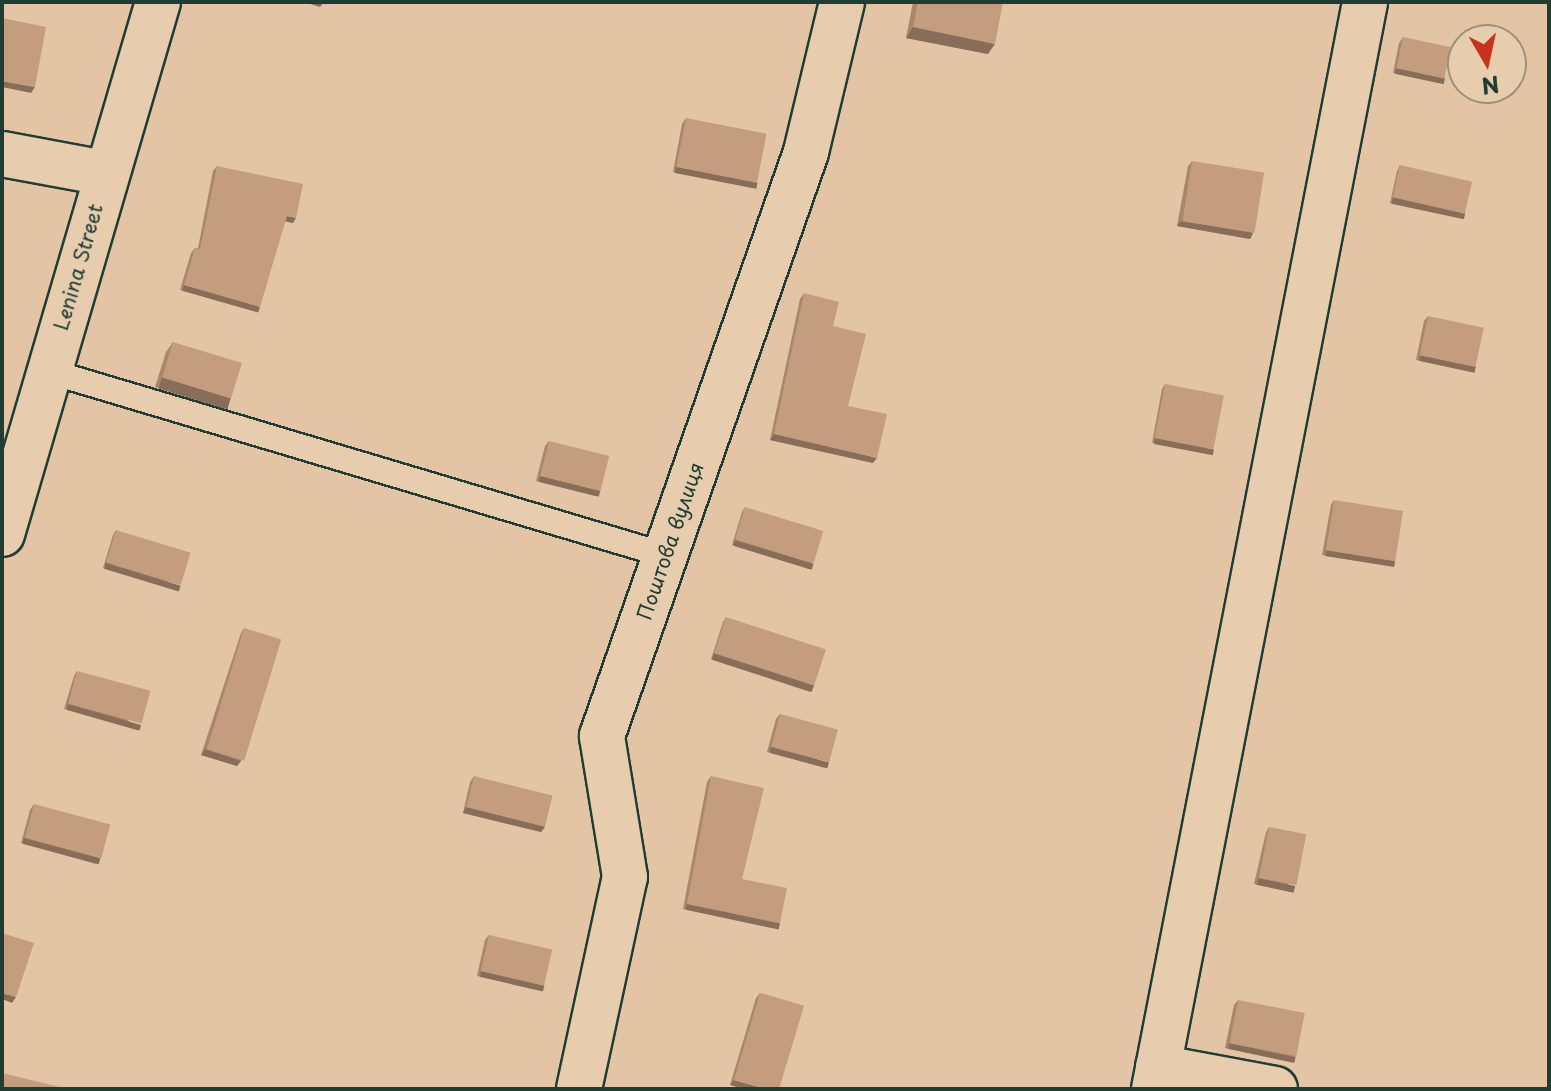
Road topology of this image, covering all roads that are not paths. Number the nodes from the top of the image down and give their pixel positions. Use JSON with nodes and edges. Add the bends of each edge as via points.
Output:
{"nodes":[{"id":1,"x":158,"y":2,"type":"edge"},
{"id":2,"x":842,"y":2,"type":"edge"},
{"id":3,"x":1365,"y":2,"type":"edge"},
{"id":4,"x":2,"y":154,"type":"edge"},
{"id":5,"x":105,"y":173,"type":"junction"},
{"id":6,"x":48,"y":371,"type":"junction"},
{"id":7,"x":2,"y":534,"type":"edge"},
{"id":8,"x":665,"y":555,"type":"junction"},
{"id":9,"x":1156,"y":1078,"type":"edge"},
{"id":10,"x":579,"y":1089,"type":"edge"},
{"id":11,"x":1275,"y":1089,"type":"edge"}],
"edges":[{"from":1,"to":5,"type":"street","name":"Lenina Street"},
{"from":2,"to":8,"type":"street","name":"Поштова вулиця","via":[[806,152]]},
{"from":3,"to":9,"type":"street"},
{"from":4,"to":5,"type":"street"},
{"from":5,"to":6,"type":"street","name":"Lenina Street"},
{"from":6,"to":7,"type":"street","name":"Lenina Street"},
{"from":6,"to":8,"type":"lane"},
{"from":8,"to":10,"type":"street","name":"Поштова вулиця","via":[[602,736],[625,877]]},
{"from":9,"to":11,"type":"street"}]}
